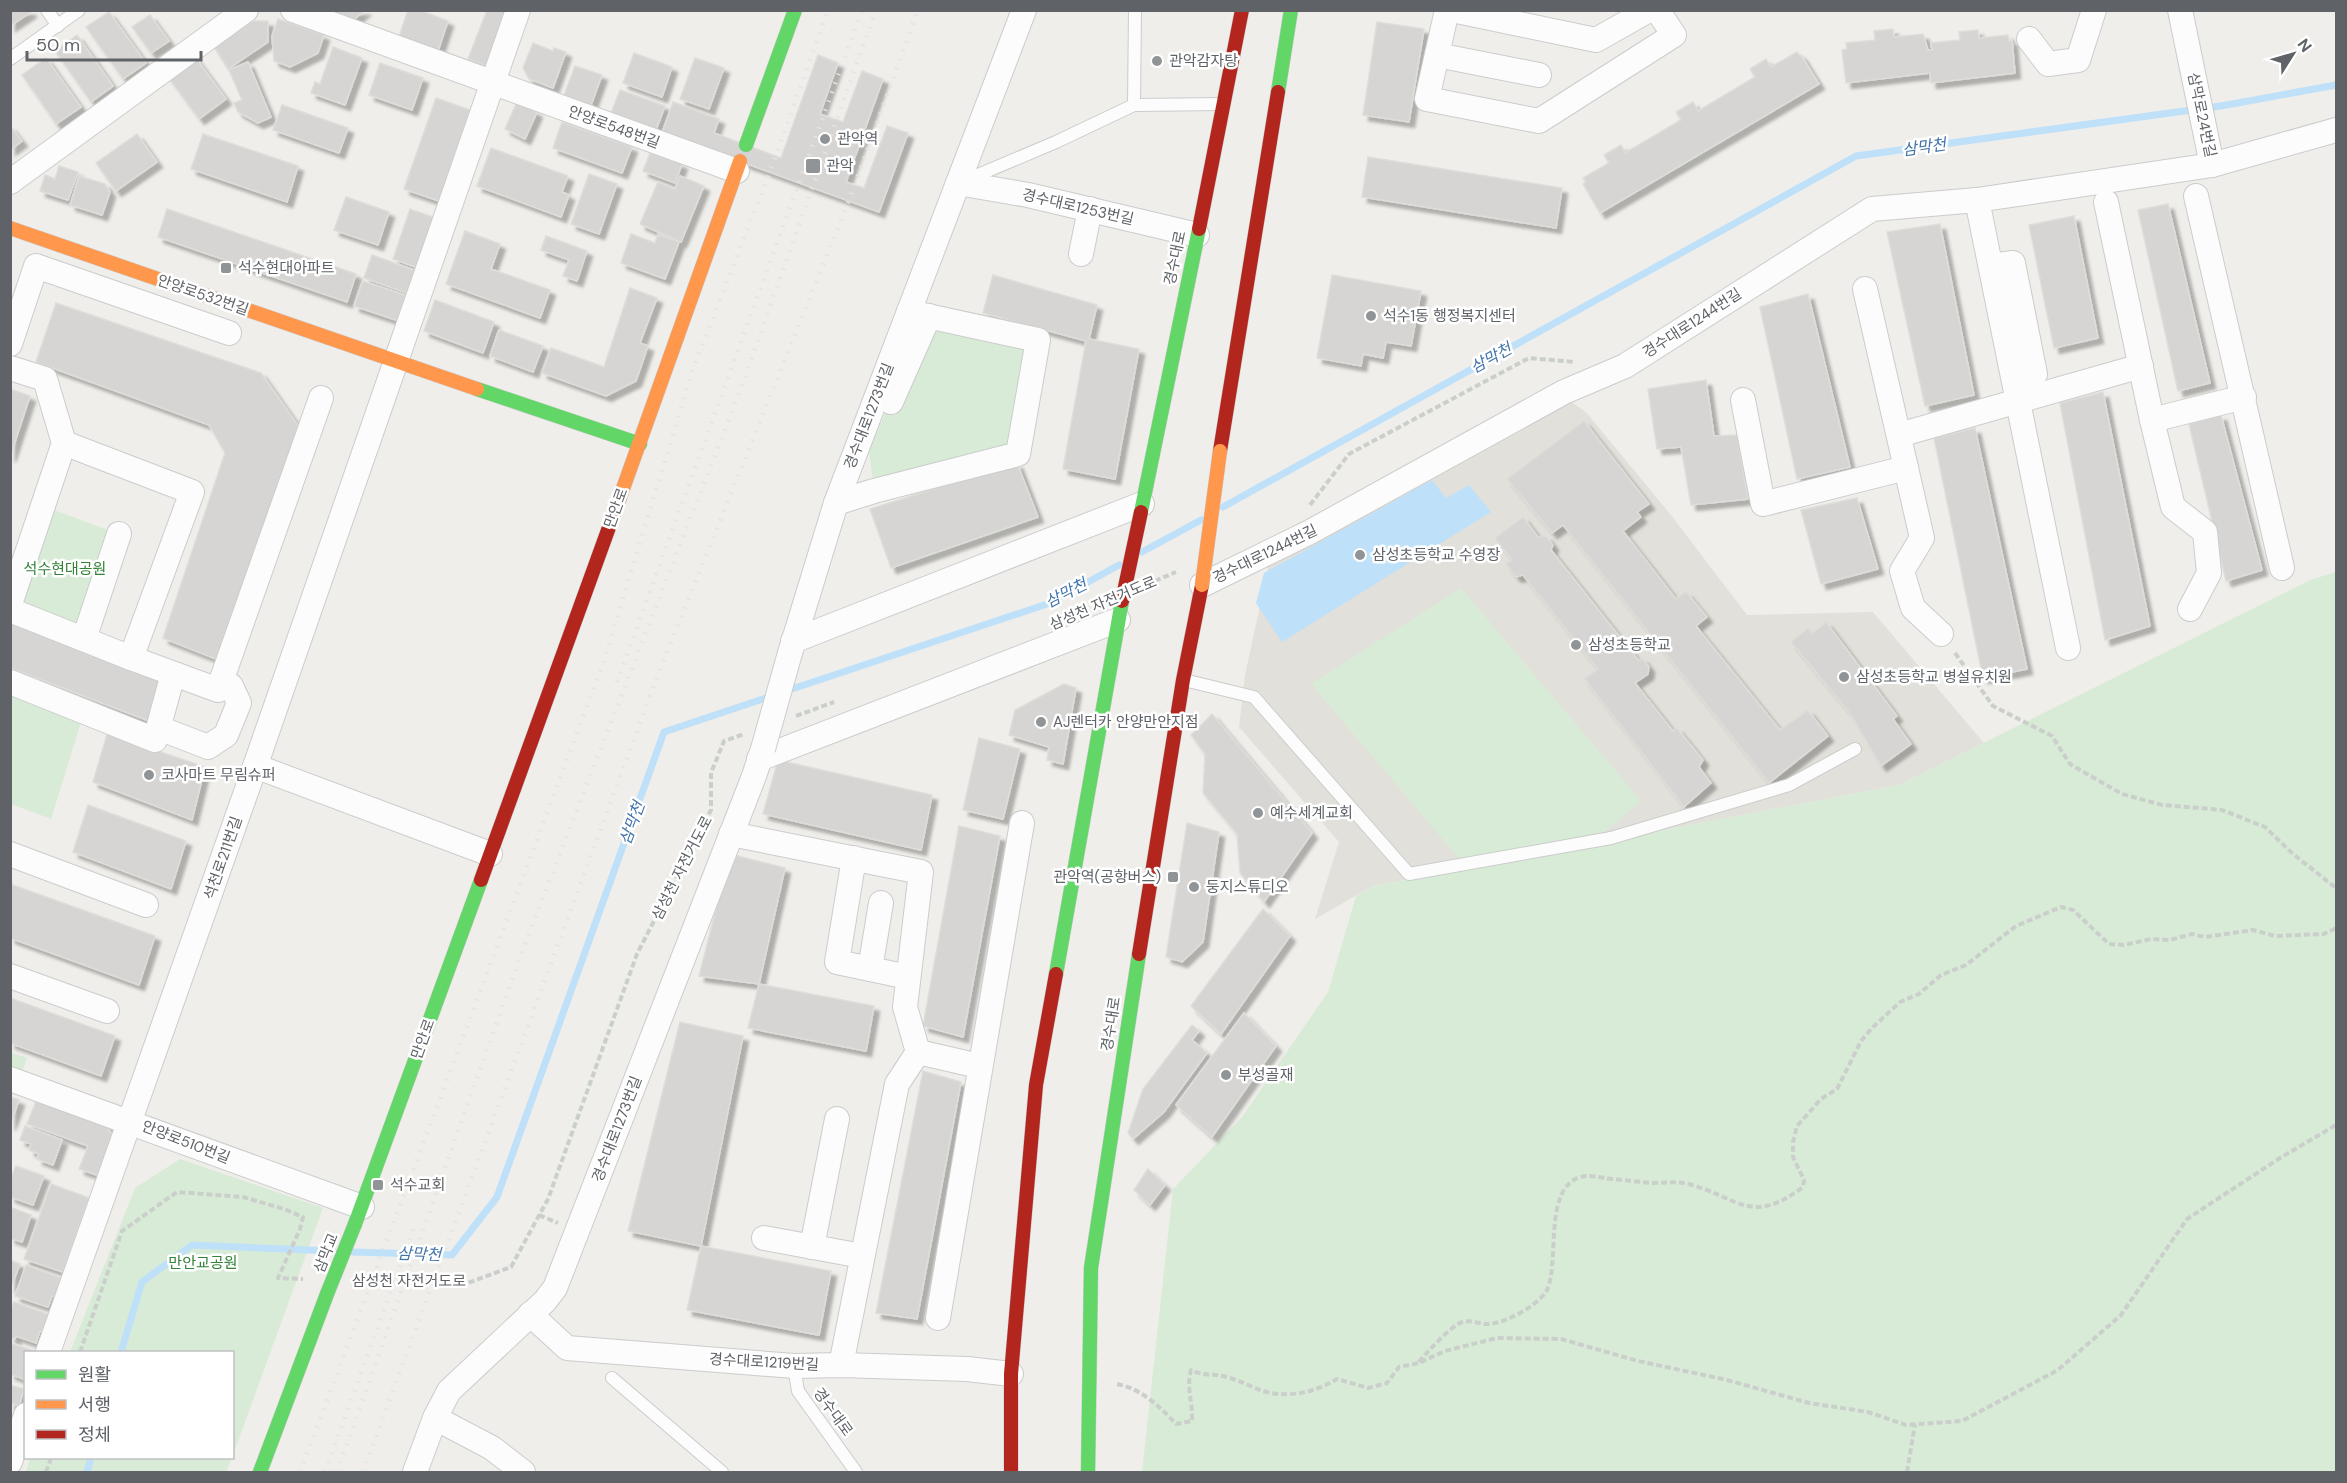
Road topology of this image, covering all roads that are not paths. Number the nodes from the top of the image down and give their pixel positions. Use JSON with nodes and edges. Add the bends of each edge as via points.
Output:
{"nodes":[{"id":1,"x":47,"y":10,"type":"edge"},
{"id":2,"x":79,"y":10,"type":"edge"},
{"id":3,"x":246,"y":10,"type":"edge"},
{"id":4,"x":293,"y":10,"type":"edge"},
{"id":5,"x":518,"y":10,"type":"edge"},
{"id":6,"x":795,"y":10,"type":"edge"},
{"id":7,"x":1024,"y":10,"type":"edge"},
{"id":8,"x":1135,"y":10,"type":"edge"},
{"id":9,"x":1242,"y":10,"type":"edge"},
{"id":10,"x":1291,"y":10,"type":"edge"},
{"id":11,"x":1447,"y":10,"type":"edge"},
{"id":12,"x":1452,"y":10,"type":"edge"},
{"id":13,"x":1649,"y":10,"type":"edge"},
{"id":14,"x":1657,"y":10,"type":"edge"},
{"id":15,"x":2094,"y":10,"type":"edge"},
{"id":16,"x":2180,"y":10,"type":"edge"},
{"id":17,"x":58,"y":26,"type":"junction"},
{"id":18,"x":2029,"y":39,"type":"dead end"},
{"id":19,"x":1596,"y":40,"type":"junction"},
{"id":20,"x":1437,"y":55,"type":"junction"},
{"id":21,"x":10,"y":59,"type":"edge"},
{"id":22,"x":1615,"y":72,"type":"junction"},
{"id":23,"x":1539,"y":75,"type":"dead end"},
{"id":24,"x":492,"y":83,"type":"junction"},
{"id":25,"x":1224,"y":104,"type":"junction"},
{"id":26,"x":1134,"y":105,"type":"junction"},
{"id":27,"x":2337,"y":130,"type":"edge"},
{"id":28,"x":746,"y":145,"type":"dead end"},
{"id":29,"x":2212,"y":165,"type":"junction"},
{"id":30,"x":738,"y":166,"type":"joint"},
{"id":31,"x":10,"y":183,"type":"edge"},
{"id":32,"x":958,"y":183,"type":"junction"},
{"id":33,"x":2196,"y":196,"type":"dead end"},
{"id":34,"x":1977,"y":200,"type":"junction"},
{"id":35,"x":2106,"y":202,"type":"dead end"},
{"id":36,"x":1090,"y":209,"type":"junction"},
{"id":37,"x":10,"y":228,"type":"edge"},
{"id":38,"x":1197,"y":235,"type":"junction"},
{"id":39,"x":1081,"y":254,"type":"dead end"},
{"id":40,"x":1865,"y":289,"type":"dead end"},
{"id":41,"x":919,"y":314,"type":"junction"},
{"id":42,"x":229,"y":333,"type":"dead end"},
{"id":43,"x":10,"y":344,"type":"edge"},
{"id":44,"x":396,"y":362,"type":"junction"},
{"id":45,"x":2141,"y":366,"type":"junction"},
{"id":46,"x":10,"y":368,"type":"edge"},
{"id":47,"x":2244,"y":397,"type":"junction"},
{"id":48,"x":321,"y":398,"type":"dead end"},
{"id":49,"x":1743,"y":400,"type":"dead end"},
{"id":50,"x":2018,"y":401,"type":"junction"},
{"id":51,"x":2152,"y":420,"type":"junction"},
{"id":52,"x":1899,"y":435,"type":"junction"},
{"id":53,"x":64,"y":443,"type":"junction"},
{"id":54,"x":640,"y":444,"type":"junction"},
{"id":55,"x":869,"y":450,"type":"dead end"},
{"id":56,"x":1906,"y":468,"type":"junction"},
{"id":57,"x":836,"y":503,"type":"junction"},
{"id":58,"x":1142,"y":508,"type":"junction"},
{"id":59,"x":119,"y":534,"type":"dead end"},
{"id":60,"x":2282,"y":568,"type":"dead end"},
{"id":61,"x":1202,"y":585,"type":"junction"},
{"id":62,"x":10,"y":604,"type":"edge"},
{"id":63,"x":2190,"y":609,"type":"dead end"},
{"id":64,"x":10,"y":610,"type":"edge"},
{"id":65,"x":1120,"y":610,"type":"junction"},
{"id":66,"x":1941,"y":634,"type":"road end"},
{"id":67,"x":84,"y":639,"type":"junction"},
{"id":68,"x":792,"y":647,"type":"junction"},
{"id":69,"x":2068,"y":648,"type":"dead end"},
{"id":70,"x":131,"y":658,"type":"junction"},
{"id":71,"x":173,"y":674,"type":"junction"},
{"id":72,"x":1183,"y":680,"type":"junction"},
{"id":73,"x":10,"y":682,"type":"edge"},
{"id":74,"x":231,"y":686,"type":"dead end"},
{"id":75,"x":159,"y":728,"type":"junction"},
{"id":76,"x":756,"y":747,"type":"junction"},
{"id":77,"x":1855,"y":749,"type":"dead end"},
{"id":78,"x":255,"y":766,"type":"junction"},
{"id":79,"x":1022,"y":823,"type":"dead end"},
{"id":80,"x":731,"y":834,"type":"junction"},
{"id":81,"x":10,"y":854,"type":"edge"},
{"id":82,"x":490,"y":854,"type":"junction"},
{"id":83,"x":855,"y":858,"type":"junction"},
{"id":84,"x":881,"y":903,"type":"dead end"},
{"id":85,"x":146,"y":905,"type":"dead end"},
{"id":86,"x":870,"y":969,"type":"junction"},
{"id":87,"x":10,"y":976,"type":"edge"},
{"id":88,"x":908,"y":977,"type":"junction"},
{"id":89,"x":107,"y":1011,"type":"dead end"},
{"id":90,"x":918,"y":1052,"type":"junction"},
{"id":91,"x":979,"y":1066,"type":"junction"},
{"id":92,"x":10,"y":1079,"type":"edge"},
{"id":93,"x":837,"y":1119,"type":"dead end"},
{"id":94,"x":130,"y":1121,"type":"junction"},
{"id":95,"x":358,"y":1216,"type":"junction"},
{"id":96,"x":764,"y":1238,"type":"dead end"},
{"id":97,"x":812,"y":1247,"type":"junction"},
{"id":98,"x":862,"y":1256,"type":"junction"},
{"id":99,"x":530,"y":1314,"type":"junction"},
{"id":100,"x":938,"y":1318,"type":"dead end"},
{"id":101,"x":49,"y":1351,"type":"edge"},
{"id":102,"x":841,"y":1365,"type":"junction"},
{"id":103,"x":794,"y":1366,"type":"junction"},
{"id":104,"x":1011,"y":1374,"type":"junction"},
{"id":105,"x":612,"y":1378,"type":"dead end"},
{"id":106,"x":435,"y":1418,"type":"junction"},
{"id":107,"x":18,"y":1428,"type":"edge"},
{"id":108,"x":10,"y":1462,"type":"edge"},
{"id":109,"x":260,"y":1473,"type":"edge"},
{"id":110,"x":415,"y":1473,"type":"edge"},
{"id":111,"x":524,"y":1473,"type":"edge"},
{"id":112,"x":722,"y":1473,"type":"edge"},
{"id":113,"x":856,"y":1473,"type":"edge"},
{"id":114,"x":1011,"y":1473,"type":"edge"},
{"id":115,"x":1088,"y":1473,"type":"edge"}],
"edges":[{"from":1,"to":17,"type":"lane"},
{"from":2,"to":17,"type":"lane"},
{"from":3,"to":31,"type":"street"},
{"from":4,"to":24,"type":"street","name":"안양로548번길"},
{"from":5,"to":24,"type":"street"},
{"from":6,"to":28,"type":"main road"},
{"from":7,"to":32,"type":"street","name":"경수대로1273번길"},
{"from":8,"to":26,"type":"lane"},
{"from":9,"to":25,"type":"main road","name":"경수대로"},
{"from":10,"to":61,"type":"main road","name":"경수대로","bridge":true},
{"from":11,"to":20,"type":"street"},
{"from":12,"to":19,"type":"street"},
{"from":13,"to":19,"type":"street"},
{"from":14,"to":22,"type":"street","via":[[1674,35]]},
{"from":15,"to":18,"type":"street","via":[[2078,60],[2048,64]]},
{"from":16,"to":29,"type":"street","name":"삼막로24번길"},
{"from":17,"to":21,"type":"lane"},
{"from":19,"to":22,"type":"street"},
{"from":20,"to":22,"type":"street","via":[[1427,99],[1539,121]]},
{"from":20,"to":23,"type":"street"},
{"from":24,"to":30,"type":"street","name":"안양로548번길"},
{"from":24,"to":44,"type":"street"},
{"from":25,"to":26,"type":"lane"},
{"from":25,"to":38,"type":"main road","name":"경수대로"},
{"from":26,"to":32,"type":"lane"},
{"from":27,"to":29,"type":"street","name":"삼막로24번길"},
{"from":29,"to":34,"type":"street","name":"경수대로1244번길"},
{"from":30,"to":54,"type":"main road","name":"만안로"},
{"from":32,"to":36,"type":"street","name":"경수대로1253번길"},
{"from":32,"to":41,"type":"street","name":"경수대로1273번길"},
{"from":33,"to":47,"type":"street"},
{"from":34,"to":50,"type":"street"},
{"from":34,"to":61,"type":"street","name":"경수대로1244번길","via":[[1872,208],[1625,366],[1564,392],[1310,532]]},
{"from":35,"to":45,"type":"street"},
{"from":36,"to":38,"type":"street","name":"경수대로1253번길"},
{"from":36,"to":39,"type":"street"},
{"from":37,"to":44,"type":"main road","name":"안양로532번길"},
{"from":38,"to":58,"type":"main road","name":"경수대로"},
{"from":40,"to":52,"type":"street"},
{"from":41,"to":55,"type":"street"},
{"from":41,"to":57,"type":"street","name":"경수대로1273번길"},
{"from":41,"to":57,"type":"street","via":[[1038,340],[1018,454]]},
{"from":42,"to":43,"type":"street","via":[[36,266]]},
{"from":44,"to":54,"type":"main road","name":"안양로532번길"},
{"from":44,"to":78,"type":"street","name":"석천로211번길"},
{"from":45,"to":50,"type":"street"},
{"from":45,"to":51,"type":"street"},
{"from":46,"to":53,"type":"street","via":[[45,379]]},
{"from":47,"to":51,"type":"street"},
{"from":47,"to":60,"type":"street"},
{"from":48,"to":71,"type":"street","via":[[218,690]]},
{"from":49,"to":56,"type":"street","via":[[1763,504]]},
{"from":50,"to":52,"type":"street"},
{"from":50,"to":69,"type":"street"},
{"from":51,"to":63,"type":"street","via":[[2173,507],[2205,532],[2209,573]]},
{"from":52,"to":56,"type":"street"},
{"from":53,"to":62,"type":"street"},
{"from":53,"to":70,"type":"street","via":[[192,492]]},
{"from":54,"to":82,"type":"main road","name":"만안로"},
{"from":56,"to":66,"type":"street","via":[[1922,538],[1902,571],[1913,608]]},
{"from":57,"to":68,"type":"street","name":"경수대로1273번길"},
{"from":58,"to":65,"type":"main road","name":"경수대로","bridge":true},
{"from":58,"to":68,"type":"street"},
{"from":59,"to":67,"type":"street"},
{"from":61,"to":72,"type":"main road","name":"경수대로"},
{"from":64,"to":67,"type":"street"},
{"from":65,"to":76,"type":"street"},
{"from":65,"to":104,"type":"main road","via":[[1036,1085]]},
{"from":67,"to":70,"type":"street"},
{"from":68,"to":76,"type":"street","name":"경수대로1273번길","bridge":true},
{"from":70,"to":71,"type":"street"},
{"from":71,"to":75,"type":"street"},
{"from":72,"to":77,"type":"lane","via":[[1254,697],[1409,874],[1611,838],[1789,785]]},
{"from":72,"to":115,"type":"main road","name":"경수대로","via":[[1091,1268]]},
{"from":73,"to":75,"type":"street","via":[[155,740]]},
{"from":74,"to":75,"type":"street","via":[[239,703],[226,735],[208,747]]},
{"from":76,"to":80,"type":"street","name":"경수대로1273번길"},
{"from":78,"to":82,"type":"street"},
{"from":78,"to":94,"type":"street","name":"석천로211번길"},
{"from":79,"to":91,"type":"street"},
{"from":80,"to":83,"type":"street"},
{"from":80,"to":99,"type":"street","name":"경수대로1273번길","via":[[555,1288]]},
{"from":81,"to":85,"type":"street"},
{"from":82,"to":95,"type":"main road","name":"만안로"},
{"from":83,"to":86,"type":"street","via":[[837,962]]},
{"from":83,"to":88,"type":"street","via":[[921,872]]},
{"from":84,"to":86,"type":"street"},
{"from":86,"to":88,"type":"street"},
{"from":87,"to":89,"type":"street"},
{"from":88,"to":90,"type":"street","via":[[905,1007]]},
{"from":90,"to":91,"type":"street"},
{"from":90,"to":98,"type":"street","via":[[897,1084]]},
{"from":91,"to":100,"type":"street"},
{"from":92,"to":94,"type":"street","name":"안양로510번길"},
{"from":93,"to":97,"type":"street"},
{"from":94,"to":95,"type":"street","name":"안양로510번길"},
{"from":94,"to":101,"type":"street","name":"석천로211번길"},
{"from":95,"to":109,"type":"main road","name":"삼막교","bridge":true},
{"from":96,"to":97,"type":"street"},
{"from":97,"to":98,"type":"street"},
{"from":98,"to":102,"type":"street"},
{"from":99,"to":103,"type":"street","name":"경수대로1219번길","via":[[567,1348]]},
{"from":99,"to":106,"type":"street","name":"경수대로1273번길","via":[[449,1391]]},
{"from":102,"to":103,"type":"street","name":"경수대로1219번길"},
{"from":102,"to":104,"type":"street","name":"경수대로1219번길"},
{"from":103,"to":113,"type":"lane","name":"경수대로","via":[[798,1391]]},
{"from":104,"to":114,"type":"main road"},
{"from":105,"to":112,"type":"lane"},
{"from":106,"to":110,"type":"street","name":"경수대로1273번길"},
{"from":106,"to":111,"type":"street","via":[[492,1449]]},
{"from":107,"to":108,"type":"street"}]}
